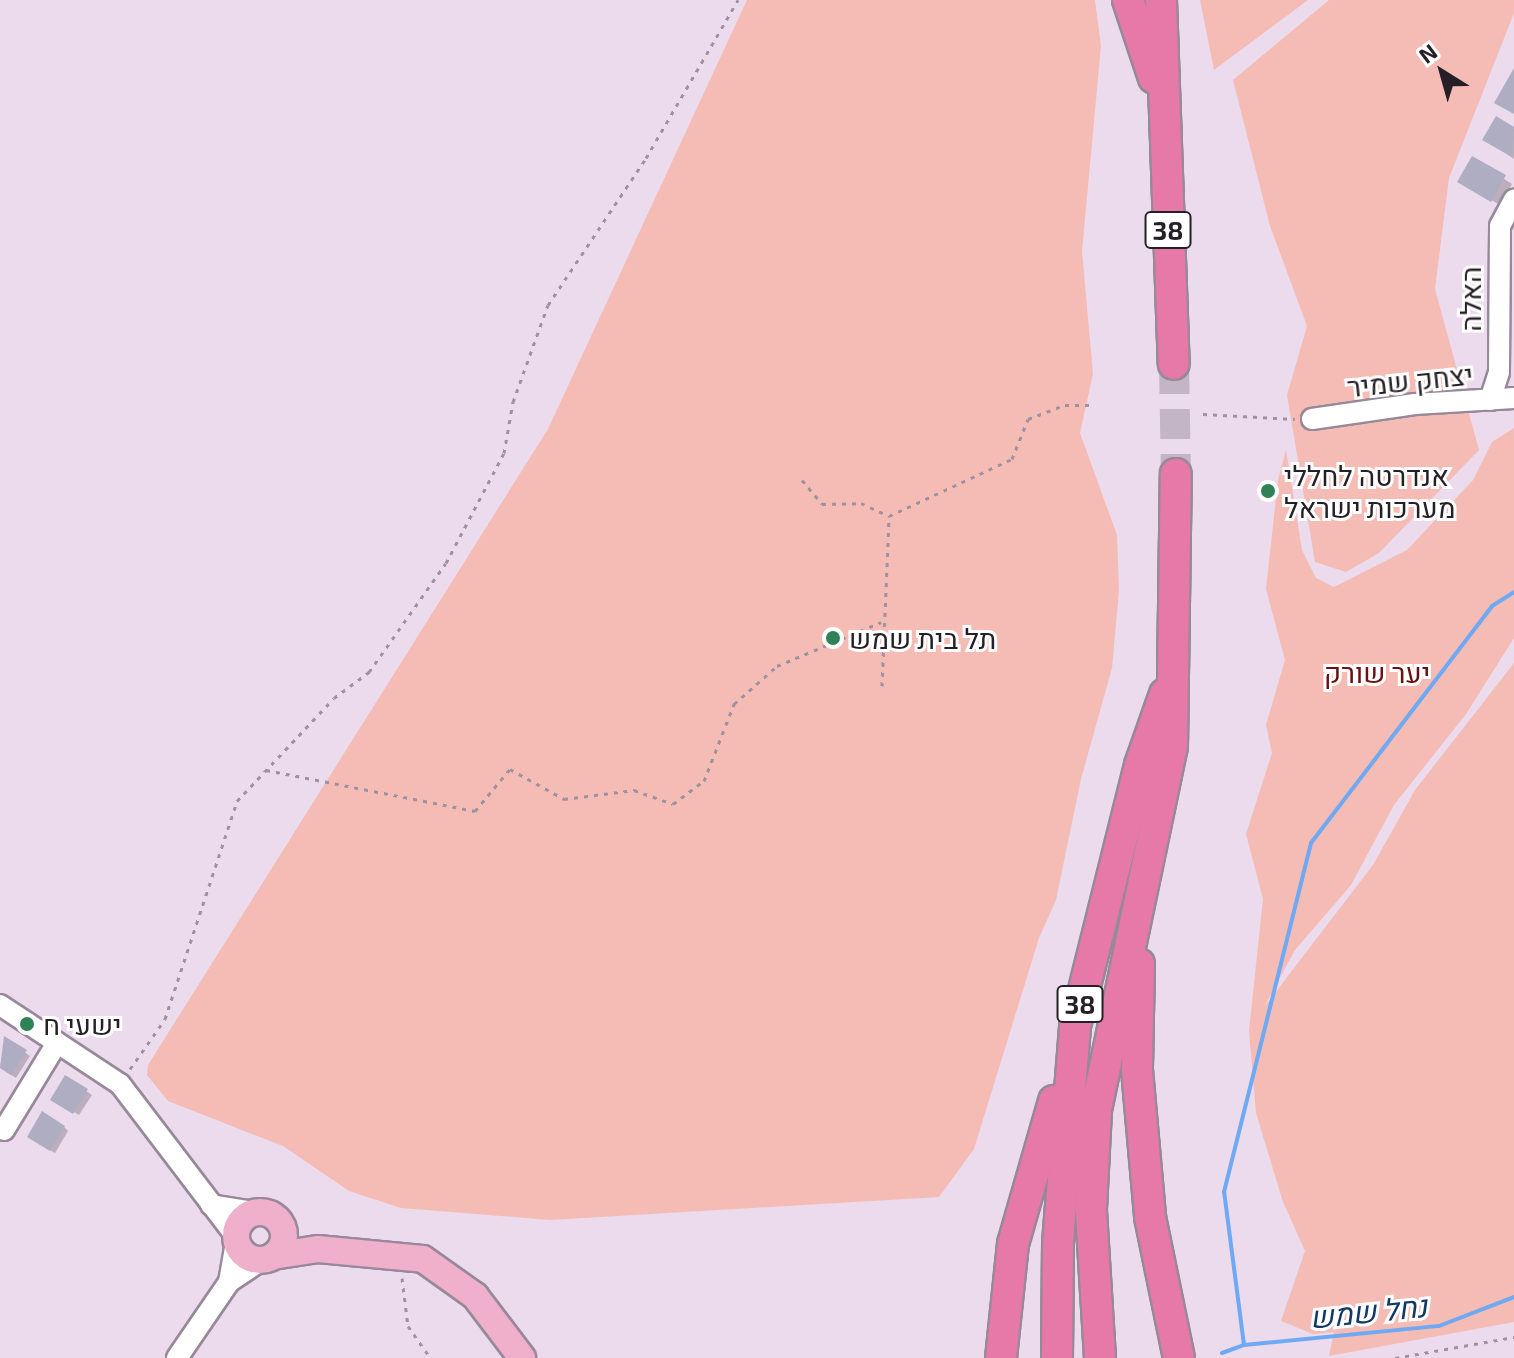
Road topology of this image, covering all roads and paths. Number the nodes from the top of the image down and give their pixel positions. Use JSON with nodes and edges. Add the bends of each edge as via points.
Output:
{"nodes":[{"id":1,"x":738,"y":0,"type":"edge"},
{"id":2,"x":1128,"y":0,"type":"edge"},
{"id":3,"x":1161,"y":0,"type":"edge"},
{"id":4,"x":1161,"y":96,"type":"junction"},
{"id":5,"x":1514,"y":200,"type":"edge"},
{"id":6,"x":1174,"y":364,"type":"tunnel mouth"},
{"id":7,"x":1514,"y":398,"type":"edge"},
{"id":8,"x":1490,"y":400,"type":"junction"},
{"id":9,"x":1095,"y":405,"type":"dead end"},
{"id":10,"x":1203,"y":414,"type":"dead end"},
{"id":11,"x":1312,"y":419,"type":"joint"},
{"id":12,"x":1176,"y":474,"type":"tunnel mouth"},
{"id":13,"x":802,"y":480,"type":"dead end"},
{"id":14,"x":889,"y":516,"type":"junction"},
{"id":15,"x":881,"y":622,"type":"junction"},
{"id":16,"x":1176,"y":662,"type":"junction"},
{"id":17,"x":882,"y":686,"type":"dead end"},
{"id":18,"x":266,"y":770,"type":"junction"},
{"id":19,"x":1141,"y":885,"type":"junction"},
{"id":20,"x":0,"y":1005,"type":"edge"},
{"id":21,"x":1075,"y":1026,"type":"junction"},
{"id":22,"x":57,"y":1043,"type":"junction"},
{"id":23,"x":120,"y":1084,"type":"junction"},
{"id":24,"x":4,"y":1130,"type":"dead end"},
{"id":25,"x":211,"y":1205,"type":"junction"},
{"id":26,"x":254,"y":1212,"type":"junction"},
{"id":27,"x":282,"y":1226,"type":"junction"},
{"id":28,"x":236,"y":1239,"type":"junction"},
{"id":29,"x":318,"y":1249,"type":"junction"},
{"id":30,"x":401,"y":1254,"type":"junction"},
{"id":31,"x":268,"y":1258,"type":"junction"},
{"id":32,"x":229,"y":1282,"type":"junction"},
{"id":33,"x":1514,"y":1337,"type":"edge"},
{"id":34,"x":177,"y":1358,"type":"edge"},
{"id":35,"x":430,"y":1358,"type":"edge"},
{"id":36,"x":522,"y":1358,"type":"edge"},
{"id":37,"x":1001,"y":1358,"type":"edge"},
{"id":38,"x":1057,"y":1358,"type":"edge"},
{"id":39,"x":1100,"y":1358,"type":"edge"},
{"id":40,"x":1179,"y":1358,"type":"edge"},
{"id":41,"x":1395,"y":1358,"type":"edge"}],
"edges":[{"from":1,"to":18,"type":"path","via":[[646,158],[548,305],[513,402],[504,453],[446,563],[369,672],[334,698]]},
{"from":2,"to":4,"type":"highway","number":"38"},
{"from":3,"to":4,"type":"highway","number":"38"},
{"from":4,"to":6,"type":"highway","number":"38"},
{"from":5,"to":8,"type":"street","name":"האלה","via":[[1500,226],[1499,372]]},
{"from":7,"to":8,"type":"street","name":"יצחק שמיר"},
{"from":8,"to":11,"type":"street","name":"יצחק שמיר"},
{"from":9,"to":14,"type":"path","via":[[1065,405],[1028,419],[1012,459]]},
{"from":10,"to":11,"type":"path"},
{"from":12,"to":16,"type":"highway","number":"38"},
{"from":13,"to":14,"type":"path","via":[[822,504],[861,503]]},
{"from":14,"to":15,"type":"path"},
{"from":15,"to":17,"type":"path"},
{"from":15,"to":18,"type":"path","via":[[766,675],[734,704],[704,781],[673,804],[634,790],[564,799],[510,769],[475,811]]},
{"from":16,"to":19,"type":"highway","number":"38","via":[[1172,747]]},
{"from":16,"to":21,"type":"highway","number":"38","via":[[1140,765]]},
{"from":18,"to":23,"type":"path","via":[[237,801],[165,1019]]},
{"from":19,"to":39,"type":"highway","number":"38","via":[[1096,1110],[1091,1209]]},
{"from":19,"to":40,"type":"highway","via":[[1137,1070],[1150,1217]]},
{"from":20,"to":22,"type":"street"},
{"from":21,"to":37,"type":"highway","via":[[1013,1244]]},
{"from":21,"to":38,"type":"highway","number":"38","via":[[1058,1243]]},
{"from":22,"to":23,"type":"street"},
{"from":22,"to":24,"type":"street"},
{"from":23,"to":25,"type":"street"},
{"from":25,"to":26,"type":"street"},
{"from":25,"to":28,"type":"street"},
{"from":26,"to":27,"type":"main road","via":[[270,1214]]},
{"from":26,"to":28,"type":"main road","via":[[241,1221]]},
{"from":27,"to":29,"type":"main road"},
{"from":27,"to":31,"type":"main road","via":[[283,1242]]},
{"from":28,"to":31,"type":"main road","via":[[245,1255]]},
{"from":28,"to":32,"type":"street"},
{"from":29,"to":30,"type":"main road"},
{"from":29,"to":31,"type":"main road"},
{"from":30,"to":35,"type":"path","via":[[405,1317]]},
{"from":30,"to":36,"type":"main road","via":[[423,1259],[463,1285]]},
{"from":31,"to":32,"type":"street"},
{"from":32,"to":34,"type":"street"},
{"from":33,"to":41,"type":"path"}]}
